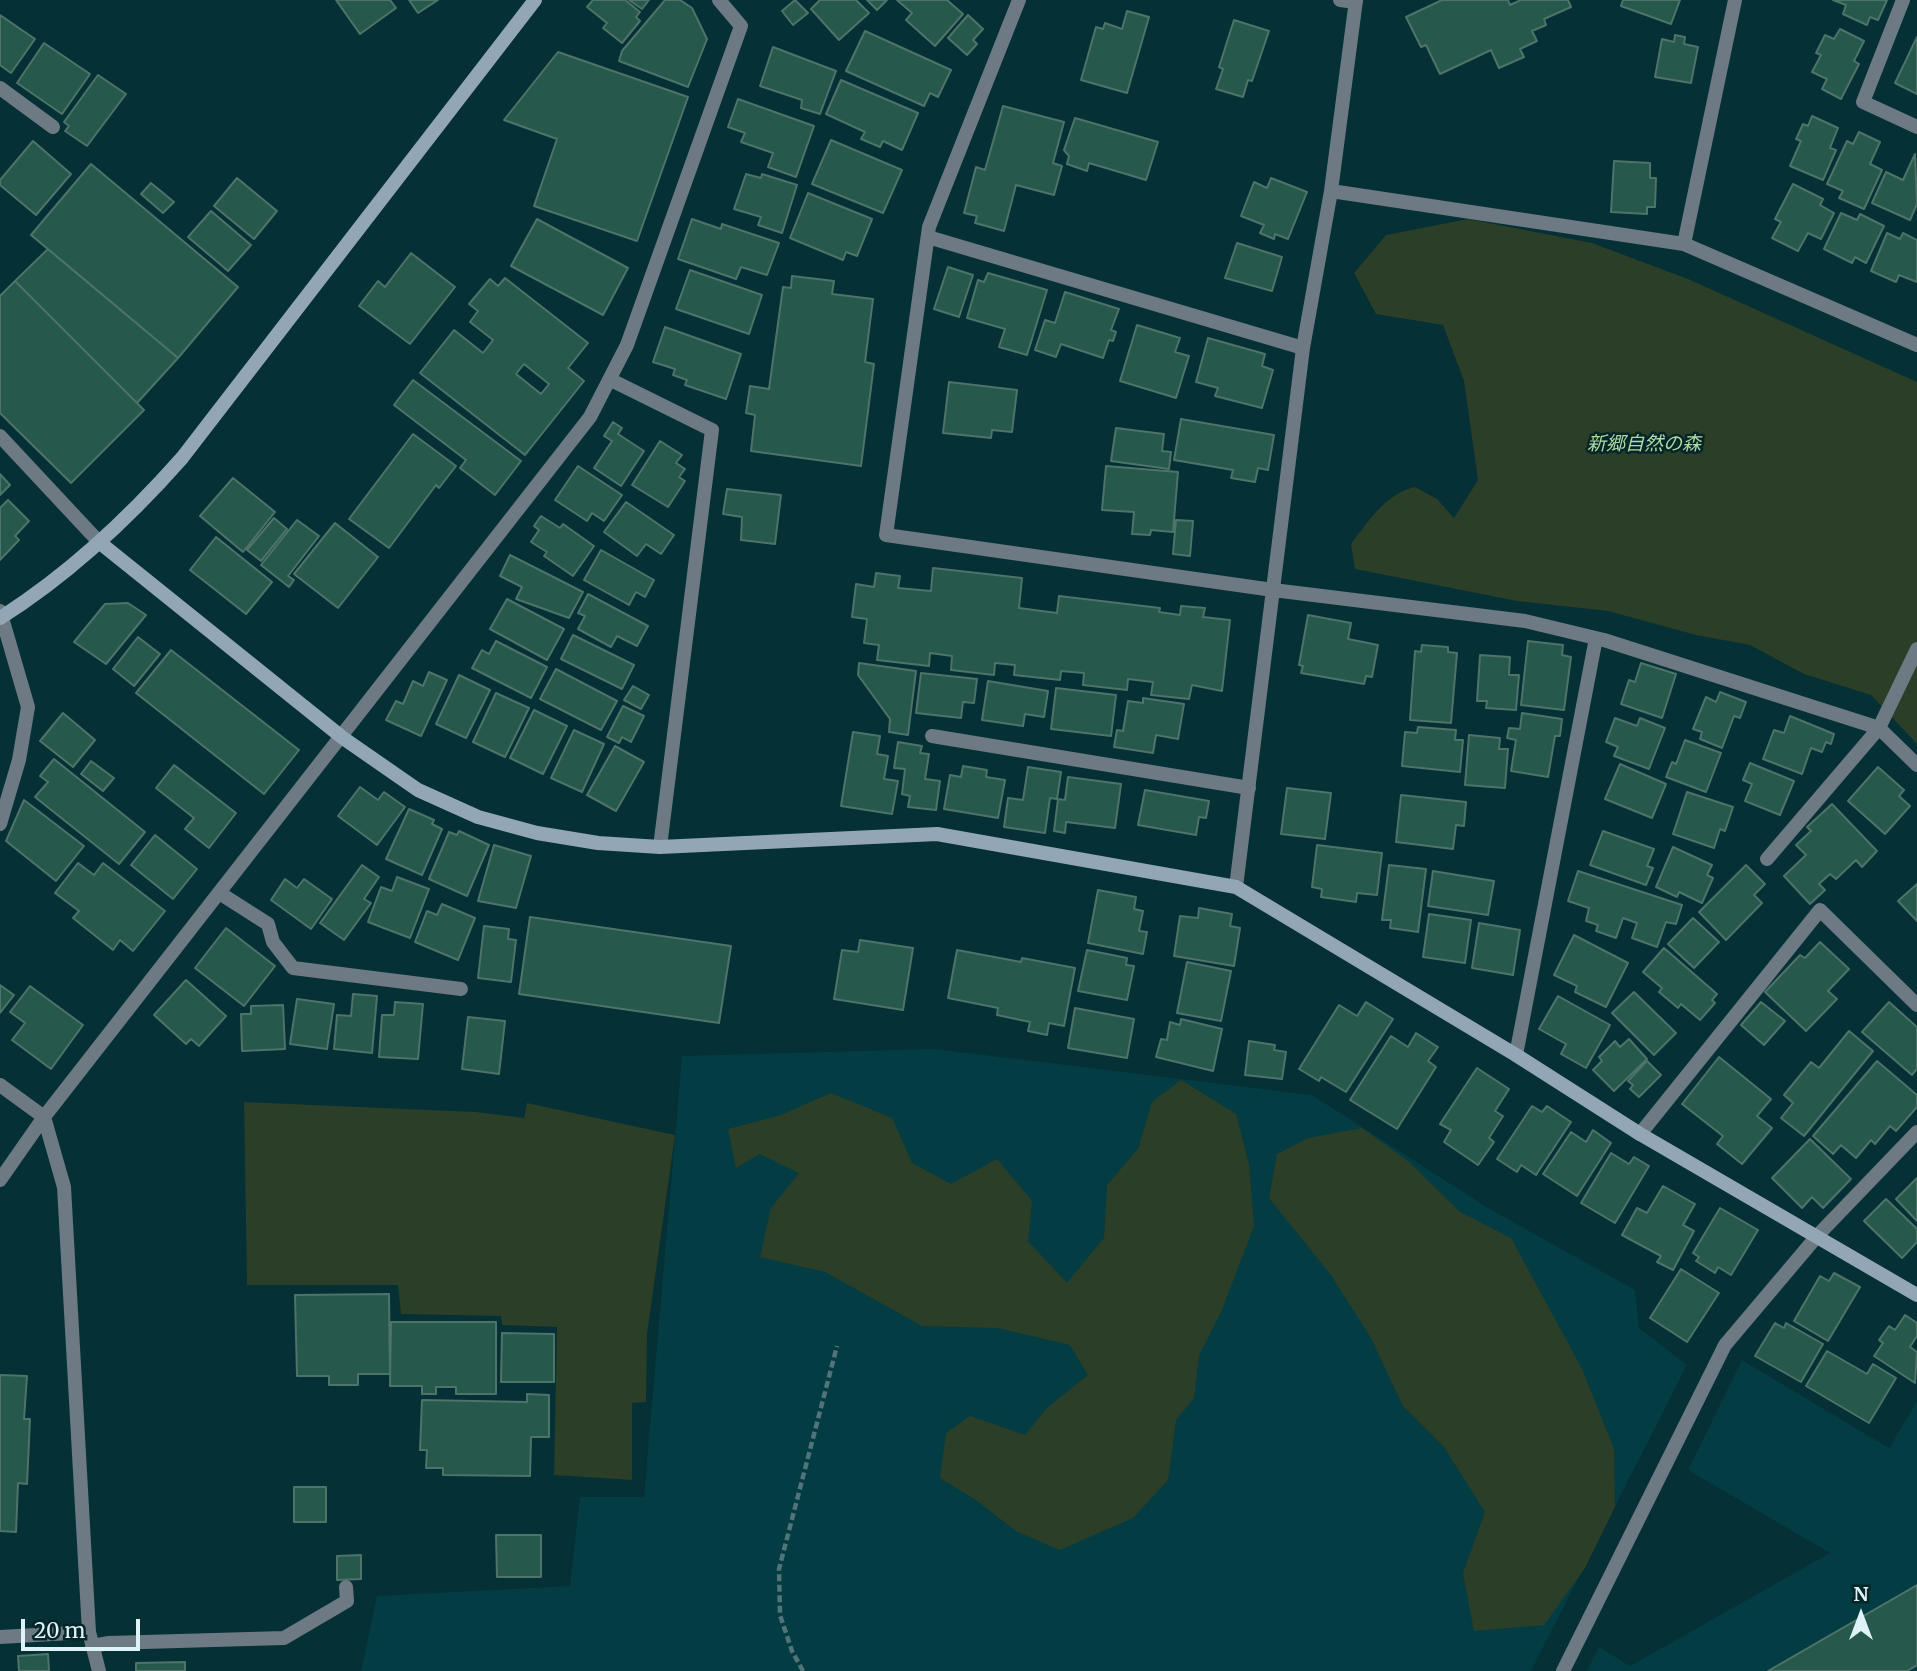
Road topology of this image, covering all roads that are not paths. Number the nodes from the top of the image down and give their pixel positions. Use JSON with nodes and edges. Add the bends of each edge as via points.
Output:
{"nodes":[{"id":1,"x":535,"y":0,"type":"edge"},
{"id":2,"x":719,"y":0,"type":"edge"},
{"id":3,"x":1019,"y":0,"type":"edge"},
{"id":4,"x":1340,"y":0,"type":"edge"},
{"id":5,"x":1735,"y":0,"type":"edge"},
{"id":6,"x":1903,"y":0,"type":"edge"},
{"id":7,"x":1356,"y":1,"type":"edge"},
{"id":8,"x":0,"y":88,"type":"edge"},
{"id":9,"x":53,"y":127,"type":"dead end"},
{"id":10,"x":1917,"y":127,"type":"edge"},
{"id":11,"x":1331,"y":191,"type":"junction"},
{"id":12,"x":928,"y":237,"type":"junction"},
{"id":13,"x":1684,"y":244,"type":"junction"},
{"id":14,"x":1917,"y":345,"type":"edge"},
{"id":15,"x":1303,"y":348,"type":"junction"},
{"id":16,"x":611,"y":380,"type":"junction"},
{"id":17,"x":0,"y":436,"type":"edge"},
{"id":18,"x":99,"y":542,"type":"junction"},
{"id":19,"x":1273,"y":590,"type":"junction"},
{"id":20,"x":1,"y":615,"type":"edge"},
{"id":21,"x":1596,"y":638,"type":"junction"},
{"id":22,"x":1917,"y":649,"type":"edge"},
{"id":23,"x":1879,"y":728,"type":"junction"},
{"id":24,"x":932,"y":736,"type":"dead end"},
{"id":25,"x":343,"y":738,"type":"junction"},
{"id":26,"x":1917,"y":765,"type":"edge"},
{"id":27,"x":1249,"y":788,"type":"junction"},
{"id":28,"x":0,"y":824,"type":"edge"},
{"id":29,"x":660,"y":847,"type":"junction"},
{"id":30,"x":1767,"y":859,"type":"dead end"},
{"id":31,"x":1237,"y":887,"type":"junction"},
{"id":32,"x":221,"y":894,"type":"junction"},
{"id":33,"x":460,"y":989,"type":"dead end"},
{"id":34,"x":1917,"y":1005,"type":"edge"},
{"id":35,"x":1516,"y":1055,"type":"junction"},
{"id":36,"x":0,"y":1085,"type":"edge"},
{"id":37,"x":44,"y":1117,"type":"junction"},
{"id":38,"x":1917,"y":1132,"type":"edge"},
{"id":39,"x":1640,"y":1134,"type":"junction"},
{"id":40,"x":0,"y":1180,"type":"edge"},
{"id":41,"x":1818,"y":1236,"type":"junction"},
{"id":42,"x":1917,"y":1295,"type":"edge"},
{"id":43,"x":346,"y":1587,"type":"dead end"},
{"id":44,"x":0,"y":1637,"type":"edge"},
{"id":45,"x":90,"y":1639,"type":"junction"},
{"id":46,"x":99,"y":1671,"type":"edge"},
{"id":47,"x":1563,"y":1671,"type":"edge"}],
"edges":[{"from":1,"to":18,"type":"street","via":[[182,458]]},
{"from":2,"to":16,"type":"street","via":[[741,26]]},
{"from":3,"to":12,"type":"street"},
{"from":4,"to":7,"type":"street"},
{"from":5,"to":13,"type":"street"},
{"from":6,"to":10,"type":"street","via":[[1863,102]]},
{"from":7,"to":11,"type":"street"},
{"from":8,"to":9,"type":"street"},
{"from":11,"to":13,"type":"street"},
{"from":11,"to":15,"type":"street"},
{"from":12,"to":15,"type":"street"},
{"from":12,"to":19,"type":"street","via":[[886,535]]},
{"from":13,"to":14,"type":"street"},
{"from":15,"to":19,"type":"street"},
{"from":16,"to":25,"type":"street","via":[[590,417]]},
{"from":16,"to":29,"type":"street","via":[[712,430]]},
{"from":17,"to":18,"type":"street"},
{"from":18,"to":20,"type":"street"},
{"from":18,"to":25,"type":"street"},
{"from":19,"to":21,"type":"street","via":[[1525,621]]},
{"from":19,"to":27,"type":"street"},
{"from":20,"to":28,"type":"street","via":[[28,707],[19,760]]},
{"from":21,"to":23,"type":"street"},
{"from":21,"to":35,"type":"street"},
{"from":22,"to":23,"type":"street"},
{"from":23,"to":26,"type":"street"},
{"from":23,"to":30,"type":"street"},
{"from":24,"to":27,"type":"street"},
{"from":25,"to":29,"type":"street","via":[[418,790],[478,817],[574,839]]},
{"from":25,"to":32,"type":"street"},
{"from":27,"to":31,"type":"street"},
{"from":29,"to":31,"type":"street","via":[[937,834]]},
{"from":31,"to":35,"type":"street"},
{"from":32,"to":33,"type":"street","via":[[268,924],[273,942],[293,968]]},
{"from":32,"to":37,"type":"street"},
{"from":34,"to":39,"type":"street","via":[[1820,910]]},
{"from":35,"to":39,"type":"street"},
{"from":36,"to":37,"type":"street"},
{"from":37,"to":40,"type":"street"},
{"from":37,"to":45,"type":"street","via":[[64,1187]]},
{"from":38,"to":41,"type":"street"},
{"from":39,"to":41,"type":"street"},
{"from":41,"to":42,"type":"street"},
{"from":41,"to":47,"type":"street","via":[[1725,1345]]},
{"from":43,"to":45,"type":"street","via":[[347,1601],[284,1638],[109,1643]]},
{"from":44,"to":45,"type":"street"},
{"from":45,"to":46,"type":"street"}]}
